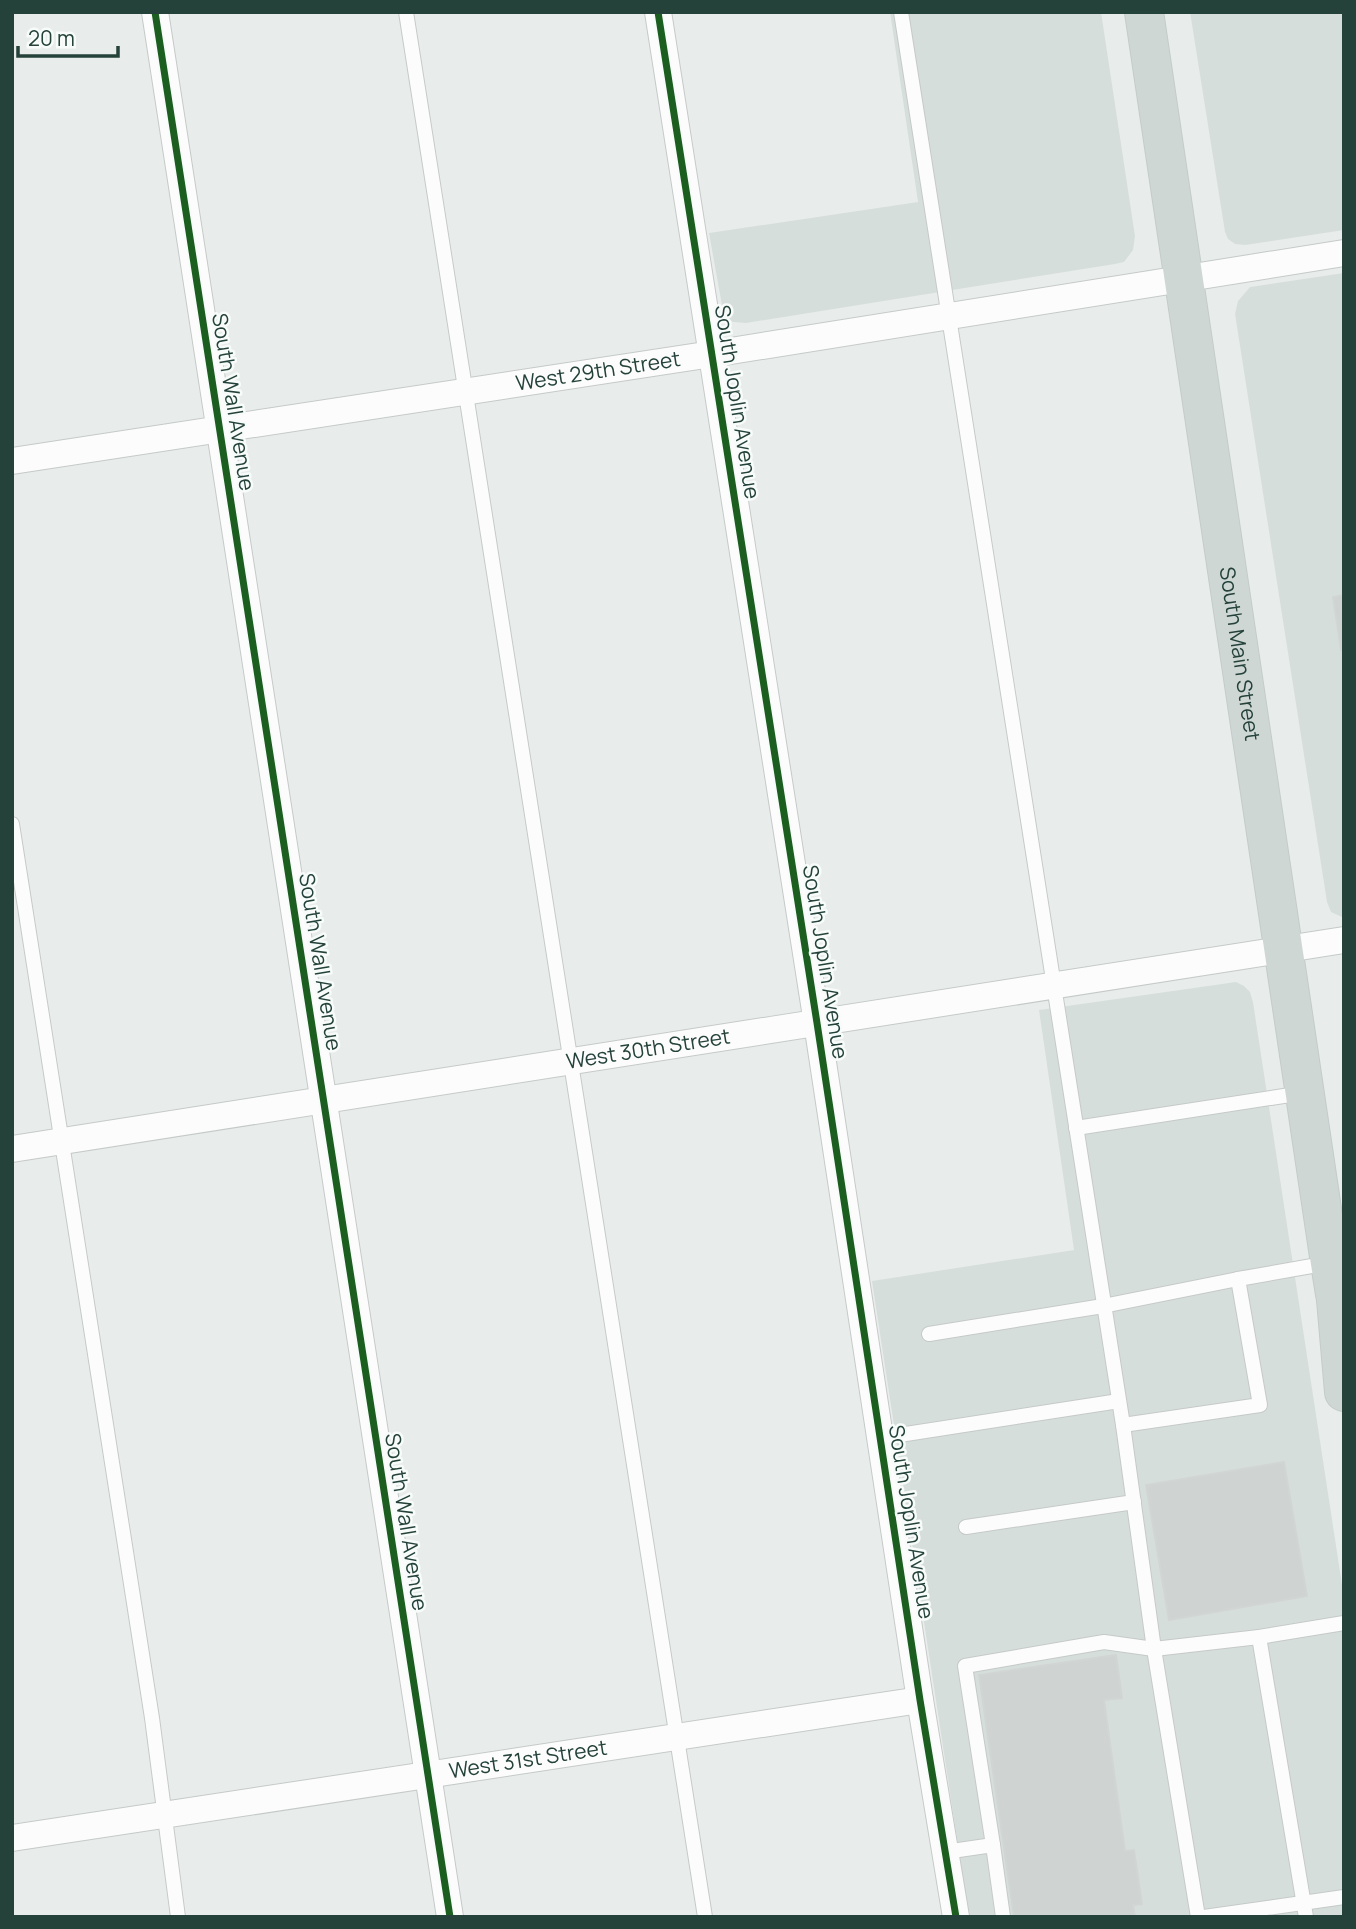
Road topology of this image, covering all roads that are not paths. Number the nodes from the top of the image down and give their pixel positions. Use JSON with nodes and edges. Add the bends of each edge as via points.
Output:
{"nodes":[{"id":1,"x":155,"y":12,"type":"edge"},
{"id":2,"x":406,"y":12,"type":"edge"},
{"id":3,"x":659,"y":12,"type":"edge"},
{"id":4,"x":901,"y":12,"type":"edge"},
{"id":5,"x":1144,"y":12,"type":"edge"},
{"id":6,"x":1344,"y":253,"type":"edge"},
{"id":7,"x":1185,"y":278,"type":"junction"},
{"id":8,"x":949,"y":316,"type":"junction"},
{"id":9,"x":712,"y":354,"type":"junction"},
{"id":10,"x":466,"y":392,"type":"junction"},
{"id":11,"x":220,"y":430,"type":"junction"},
{"id":12,"x":12,"y":461,"type":"edge"},
{"id":13,"x":12,"y":824,"type":"edge"},
{"id":14,"x":1344,"y":940,"type":"edge"},
{"id":15,"x":1284,"y":950,"type":"junction"},
{"id":16,"x":1054,"y":986,"type":"junction"},
{"id":17,"x":817,"y":1023,"type":"junction"},
{"id":18,"x":571,"y":1061,"type":"junction"},
{"id":19,"x":1305,"y":1093,"type":"junction"},
{"id":20,"x":323,"y":1100,"type":"junction"},
{"id":21,"x":1076,"y":1128,"type":"junction"},
{"id":22,"x":63,"y":1141,"type":"junction"},
{"id":23,"x":12,"y":1149,"type":"edge"},
{"id":24,"x":1238,"y":1279,"type":"junction"},
{"id":25,"x":1337,"y":1290,"type":"edge"},
{"id":26,"x":1103,"y":1306,"type":"junction"},
{"id":27,"x":929,"y":1334,"type":"dead end"},
{"id":28,"x":1344,"y":1392,"type":"edge"},
{"id":29,"x":1119,"y":1401,"type":"junction"},
{"id":30,"x":1123,"y":1425,"type":"junction"},
{"id":31,"x":880,"y":1438,"type":"junction"},
{"id":32,"x":1134,"y":1502,"type":"junction"},
{"id":33,"x":966,"y":1527,"type":"dead end"},
{"id":34,"x":1344,"y":1623,"type":"edge"},
{"id":35,"x":1259,"y":1637,"type":"junction"},
{"id":36,"x":1154,"y":1649,"type":"junction"},
{"id":37,"x":920,"y":1700,"type":"junction"},
{"id":38,"x":677,"y":1736,"type":"junction"},
{"id":39,"x":428,"y":1773,"type":"junction"},
{"id":40,"x":164,"y":1814,"type":"junction"},
{"id":41,"x":12,"y":1838,"type":"edge"},
{"id":42,"x":993,"y":1845,"type":"junction"},
{"id":43,"x":945,"y":1852,"type":"junction"},
{"id":44,"x":1344,"y":1896,"type":"edge"},
{"id":45,"x":1305,"y":1910,"type":"edge"},
{"id":46,"x":178,"y":1917,"type":"edge"},
{"id":47,"x":450,"y":1917,"type":"edge"},
{"id":48,"x":705,"y":1917,"type":"edge"},
{"id":49,"x":956,"y":1917,"type":"edge"},
{"id":50,"x":1003,"y":1917,"type":"edge"},
{"id":51,"x":1201,"y":1917,"type":"edge"}],
"edges":[{"from":1,"to":11,"type":"street","name":"South Wall Avenue"},
{"from":2,"to":10,"type":"lane"},
{"from":3,"to":9,"type":"street","name":"South Joplin Avenue"},
{"from":4,"to":8,"type":"lane"},
{"from":5,"to":7,"type":"main road","name":"South Main Street"},
{"from":6,"to":7,"type":"street","name":"West 29th Street"},
{"from":7,"to":8,"type":"street","name":"West 29th Street"},
{"from":7,"to":15,"type":"main road","name":"South Main Street"},
{"from":8,"to":9,"type":"street","name":"West 29th Street"},
{"from":8,"to":16,"type":"lane"},
{"from":9,"to":10,"type":"street","name":"West 29th Street"},
{"from":9,"to":17,"type":"street","name":"South Joplin Avenue"},
{"from":10,"to":11,"type":"street","name":"West 29th Street"},
{"from":10,"to":18,"type":"lane"},
{"from":11,"to":12,"type":"street","name":"West 29th Street"},
{"from":11,"to":20,"type":"street","name":"South Wall Avenue"},
{"from":13,"to":22,"type":"lane"},
{"from":14,"to":15,"type":"street","name":"West 30th Street"},
{"from":15,"to":16,"type":"street","name":"West 30th Street"},
{"from":15,"to":19,"type":"main road","name":"South Main Street"},
{"from":16,"to":17,"type":"street","name":"West 30th Street"},
{"from":16,"to":21,"type":"lane"},
{"from":17,"to":18,"type":"street","name":"West 30th Street"},
{"from":17,"to":31,"type":"street","name":"South Joplin Avenue"},
{"from":18,"to":20,"type":"street","name":"West 30th Street"},
{"from":18,"to":38,"type":"lane"},
{"from":19,"to":21,"type":"lane"},
{"from":19,"to":25,"type":"main road","name":"South Main Street"},
{"from":20,"to":22,"type":"street","name":"West 30th Street"},
{"from":20,"to":39,"type":"street","name":"South Wall Avenue"},
{"from":21,"to":26,"type":"lane"},
{"from":22,"to":23,"type":"street","name":"West 30th Street"},
{"from":22,"to":40,"type":"lane"},
{"from":24,"to":25,"type":"lane"},
{"from":24,"to":26,"type":"lane"},
{"from":24,"to":30,"type":"lane","via":[[1259,1405]]},
{"from":25,"to":28,"type":"main road","name":"South Main Street"},
{"from":26,"to":27,"type":"lane"},
{"from":26,"to":29,"type":"lane"},
{"from":29,"to":30,"type":"lane"},
{"from":29,"to":31,"type":"lane"},
{"from":30,"to":32,"type":"lane"},
{"from":31,"to":37,"type":"street","name":"South Joplin Avenue"},
{"from":32,"to":33,"type":"lane"},
{"from":32,"to":36,"type":"lane"},
{"from":34,"to":35,"type":"lane"},
{"from":35,"to":36,"type":"lane"},
{"from":35,"to":45,"type":"lane"},
{"from":36,"to":42,"type":"lane","via":[[1104,1642],[965,1666]]},
{"from":36,"to":51,"type":"lane"},
{"from":37,"to":38,"type":"street","name":"West 31st Street"},
{"from":37,"to":43,"type":"street","name":"South Joplin Avenue"},
{"from":38,"to":39,"type":"street","name":"West 31st Street"},
{"from":38,"to":48,"type":"lane"},
{"from":39,"to":40,"type":"street","name":"West 31st Street"},
{"from":39,"to":47,"type":"street","name":"South Wall Avenue"},
{"from":40,"to":41,"type":"street","name":"West 31st Street"},
{"from":40,"to":46,"type":"lane"},
{"from":42,"to":43,"type":"lane"},
{"from":42,"to":50,"type":"lane"},
{"from":43,"to":49,"type":"street","name":"South Joplin Avenue"},
{"from":44,"to":45,"type":"lane"},
{"from":45,"to":51,"type":"lane"}]}
